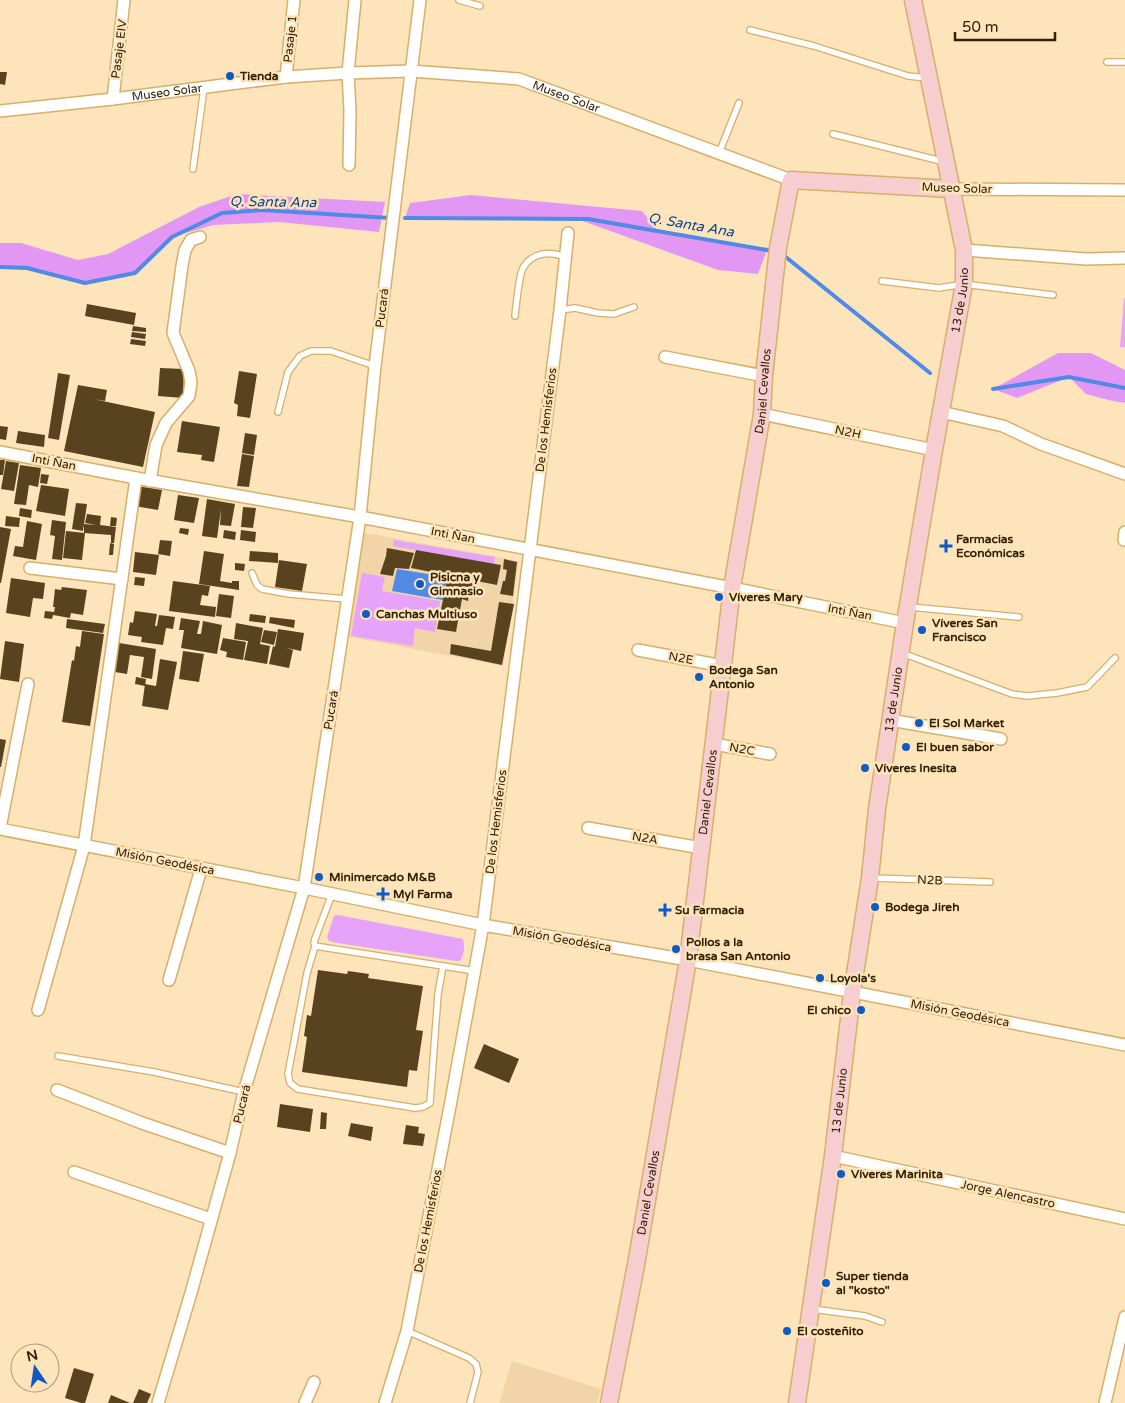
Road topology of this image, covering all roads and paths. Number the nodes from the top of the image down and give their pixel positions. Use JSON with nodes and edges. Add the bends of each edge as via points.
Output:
{"nodes":[{"id":1,"x":124,"y":0,"type":"edge"},
{"id":2,"x":294,"y":0,"type":"edge"},
{"id":3,"x":355,"y":0,"type":"edge"},
{"id":4,"x":420,"y":0,"type":"edge"},
{"id":5,"x":460,"y":0,"type":"edge"},
{"id":6,"x":913,"y":0,"type":"edge"},
{"id":7,"x":480,"y":6,"type":"dead end"},
{"id":8,"x":750,"y":30,"type":"dead end"},
{"id":9,"x":1108,"y":62,"type":"dead end"},
{"id":10,"x":1125,"y":62,"type":"edge"},
{"id":11,"x":411,"y":71,"type":"junction"},
{"id":12,"x":348,"y":73,"type":"junction"},
{"id":13,"x":286,"y":77,"type":"junction"},
{"id":14,"x":928,"y":78,"type":"junction"},
{"id":15,"x":204,"y":88,"type":"junction"},
{"id":16,"x":113,"y":99,"type":"junction"},
{"id":17,"x":739,"y":103,"type":"dead end"},
{"id":18,"x":0,"y":111,"type":"edge"},
{"id":19,"x":833,"y":134,"type":"dead end"},
{"id":20,"x":719,"y":153,"type":"junction"},
{"id":21,"x":946,"y":163,"type":"junction"},
{"id":22,"x":349,"y":165,"type":"dead end"},
{"id":23,"x":193,"y":170,"type":"dead end"},
{"id":24,"x":791,"y":180,"type":"junction"},
{"id":25,"x":951,"y":189,"type":"junction"},
{"id":26,"x":1125,"y":190,"type":"edge"},
{"id":27,"x":568,"y":233,"type":"dead end"},
{"id":28,"x":200,"y":237,"type":"dead end"},
{"id":29,"x":964,"y":250,"type":"junction"},
{"id":30,"x":565,"y":257,"type":"junction"},
{"id":31,"x":1125,"y":258,"type":"edge"},
{"id":32,"x":882,"y":281,"type":"dead end"},
{"id":33,"x":964,"y":284,"type":"junction"},
{"id":34,"x":1052,"y":295,"type":"dead end"},
{"id":35,"x":634,"y":307,"type":"dead end"},
{"id":36,"x":560,"y":310,"type":"junction"},
{"id":37,"x":514,"y":316,"type":"dead end"},
{"id":38,"x":665,"y":357,"type":"dead end"},
{"id":39,"x":375,"y":366,"type":"junction"},
{"id":40,"x":764,"y":376,"type":"junction"},
{"id":41,"x":278,"y":412,"type":"dead end"},
{"id":42,"x":941,"y":412,"type":"junction"},
{"id":43,"x":762,"y":414,"type":"junction"},
{"id":44,"x":934,"y":450,"type":"junction"},
{"id":45,"x":0,"y":452,"type":"edge"},
{"id":46,"x":1125,"y":474,"type":"edge"},
{"id":47,"x":136,"y":478,"type":"junction"},
{"id":48,"x":150,"y":481,"type":"junction"},
{"id":49,"x":360,"y":517,"type":"junction"},
{"id":50,"x":1125,"y":532,"type":"edge"},
{"id":51,"x":1124,"y":540,"type":"edge"},
{"id":52,"x":530,"y":550,"type":"junction"},
{"id":53,"x":30,"y":568,"type":"dead end"},
{"id":54,"x":252,"y":573,"type":"dead end"},
{"id":55,"x":122,"y":579,"type":"junction"},
{"id":56,"x":732,"y":588,"type":"junction"},
{"id":57,"x":347,"y":599,"type":"junction"},
{"id":58,"x":906,"y":615,"type":"junction"},
{"id":59,"x":1019,"y":617,"type":"dead end"},
{"id":60,"x":638,"y":650,"type":"dead end"},
{"id":61,"x":900,"y":652,"type":"junction"},
{"id":62,"x":1115,"y":658,"type":"dead end"},
{"id":63,"x":723,"y":666,"type":"junction"},
{"id":64,"x":28,"y":684,"type":"dead end"},
{"id":65,"x":890,"y":720,"type":"junction"},
{"id":66,"x":1001,"y":739,"type":"dead end"},
{"id":67,"x":714,"y":744,"type":"junction"},
{"id":68,"x":770,"y":754,"type":"dead end"},
{"id":69,"x":588,"y":828,"type":"dead end"},
{"id":70,"x":0,"y":829,"type":"edge"},
{"id":71,"x":84,"y":846,"type":"junction"},
{"id":72,"x":701,"y":848,"type":"junction"},
{"id":73,"x":201,"y":868,"type":"junction"},
{"id":74,"x":870,"y":878,"type":"junction"},
{"id":75,"x":990,"y":882,"type":"dead end"},
{"id":76,"x":304,"y":888,"type":"junction"},
{"id":77,"x":332,"y":894,"type":"junction"},
{"id":78,"x":483,"y":925,"type":"junction"},
{"id":79,"x":315,"y":946,"type":"junction"},
{"id":80,"x":688,"y":960,"type":"junction"},
{"id":81,"x":443,"y":966,"type":"junction"},
{"id":82,"x":475,"y":971,"type":"junction"},
{"id":83,"x":169,"y":980,"type":"dead end"},
{"id":84,"x":852,"y":993,"type":"junction"},
{"id":85,"x":38,"y":1010,"type":"dead end"},
{"id":86,"x":1125,"y":1045,"type":"edge"},
{"id":87,"x":58,"y":1056,"type":"dead end"},
{"id":88,"x":57,"y":1090,"type":"dead end"},
{"id":89,"x":244,"y":1092,"type":"junction"},
{"id":90,"x":230,"y":1153,"type":"junction"},
{"id":91,"x":833,"y":1156,"type":"junction"},
{"id":92,"x":74,"y":1172,"type":"dead end"},
{"id":93,"x":211,"y":1219,"type":"junction"},
{"id":94,"x":1125,"y":1219,"type":"edge"},
{"id":95,"x":810,"y":1309,"type":"junction"},
{"id":96,"x":882,"y":1322,"type":"dead end"},
{"id":97,"x":1124,"y":1325,"type":"edge"},
{"id":98,"x":406,"y":1331,"type":"junction"},
{"id":99,"x":314,"y":1382,"type":"dead end"},
{"id":100,"x":158,"y":1403,"type":"edge"},
{"id":101,"x":305,"y":1403,"type":"edge"},
{"id":102,"x":385,"y":1403,"type":"edge"},
{"id":103,"x":470,"y":1403,"type":"edge"},
{"id":104,"x":609,"y":1403,"type":"edge"},
{"id":105,"x":797,"y":1403,"type":"edge"},
{"id":106,"x":1105,"y":1403,"type":"edge"}],
"edges":[{"from":1,"to":16,"type":"street","name":"Pasaje EIV"},
{"from":2,"to":13,"type":"street","name":"Pasaje 1"},
{"from":3,"to":12,"type":"street"},
{"from":4,"to":11,"type":"street","name":"Pucará"},
{"from":5,"to":7,"type":"lane"},
{"from":6,"to":14,"type":"street","name":"13 de Junio"},
{"from":8,"to":14,"type":"lane","via":[[814,46],[908,76]]},
{"from":9,"to":10,"type":"lane"},
{"from":11,"to":12,"type":"street","name":"Museo Solar"},
{"from":11,"to":20,"type":"street","name":"Museo Solar","via":[[519,79]]},
{"from":11,"to":39,"type":"street","name":"Pucará"},
{"from":12,"to":13,"type":"street","name":"Museo Solar"},
{"from":12,"to":22,"type":"street"},
{"from":13,"to":15,"type":"street","name":"Museo Solar"},
{"from":14,"to":21,"type":"street","name":"13 de Junio"},
{"from":15,"to":16,"type":"street","name":"Museo Solar"},
{"from":15,"to":23,"type":"lane"},
{"from":16,"to":18,"type":"street","name":"Museo Solar"},
{"from":17,"to":20,"type":"lane"},
{"from":19,"to":21,"type":"lane"},
{"from":20,"to":24,"type":"street","name":"Museo Solar"},
{"from":21,"to":25,"type":"street","name":"13 de Junio"},
{"from":24,"to":25,"type":"street","name":"Museo Solar"},
{"from":24,"to":40,"type":"street","name":"Daniel Cevallos","via":[[778,248]]},
{"from":25,"to":26,"type":"street","name":"Museo Solar"},
{"from":25,"to":29,"type":"street","name":"13 de Junio"},
{"from":27,"to":30,"type":"street","name":"De los Hemisferios"},
{"from":28,"to":48,"type":"street","via":[[191,240],[185,250],[173,333],[189,371],[188,396],[166,423],[156,445]]},
{"from":29,"to":31,"type":"street","via":[[1086,259]]},
{"from":29,"to":33,"type":"street","name":"13 de Junio"},
{"from":30,"to":36,"type":"street","name":"De los Hemisferios"},
{"from":30,"to":37,"type":"lane","via":[[542,253],[529,260],[522,269]]},
{"from":32,"to":33,"type":"lane","via":[[939,288]]},
{"from":33,"to":34,"type":"lane"},
{"from":33,"to":42,"type":"street","name":"13 de Junio"},
{"from":35,"to":36,"type":"lane","via":[[614,314],[575,308]]},
{"from":36,"to":52,"type":"street","name":"De los Hemisferios"},
{"from":38,"to":40,"type":"street"},
{"from":39,"to":41,"type":"lane","via":[[331,351],[311,351],[300,356],[288,372]]},
{"from":39,"to":49,"type":"street","name":"Pucará"},
{"from":40,"to":43,"type":"street","name":"Daniel Cevallos"},
{"from":42,"to":44,"type":"street","name":"13 de Junio"},
{"from":42,"to":46,"type":"street","via":[[1003,426],[1041,444]]},
{"from":43,"to":44,"type":"street","name":"N2H"},
{"from":43,"to":56,"type":"street","name":"Daniel Cevallos"},
{"from":44,"to":58,"type":"street","name":"13 de Junio"},
{"from":45,"to":47,"type":"street","name":"Inti Ñan"},
{"from":47,"to":48,"type":"street","name":"Inti Ñan"},
{"from":47,"to":55,"type":"street"},
{"from":48,"to":49,"type":"street","name":"Inti Ñan"},
{"from":49,"to":52,"type":"street","name":"Inti Ñan"},
{"from":49,"to":57,"type":"street","name":"Pucará"},
{"from":50,"to":51,"type":"street"},
{"from":52,"to":56,"type":"street","name":"Inti Ñan"},
{"from":52,"to":78,"type":"street","name":"De los Hemisferios"},
{"from":53,"to":55,"type":"street"},
{"from":54,"to":57,"type":"lane","via":[[262,589]]},
{"from":55,"to":71,"type":"street"},
{"from":56,"to":58,"type":"street","name":"Inti Ñan"},
{"from":56,"to":63,"type":"street","name":"Daniel Cevallos"},
{"from":57,"to":76,"type":"street","name":"Pucará"},
{"from":58,"to":59,"type":"lane","via":[[923,609]]},
{"from":58,"to":61,"type":"street","name":"13 de Junio"},
{"from":60,"to":63,"type":"street","name":"N2E"},
{"from":61,"to":62,"type":"lane","via":[[1012,694],[1027,696],[1087,687]]},
{"from":61,"to":65,"type":"street","name":"13 de Junio"},
{"from":63,"to":67,"type":"street","name":"Daniel Cevallos"},
{"from":64,"to":70,"type":"street"},
{"from":65,"to":66,"type":"street"},
{"from":65,"to":74,"type":"street","name":"13 de Junio"},
{"from":67,"to":68,"type":"street","name":"N2C"},
{"from":67,"to":72,"type":"street","name":"Daniel Cevallos"},
{"from":69,"to":72,"type":"street","name":"N2A"},
{"from":70,"to":71,"type":"street","name":"Misión Geodésica"},
{"from":71,"to":73,"type":"street","name":"Misión Geodésica"},
{"from":71,"to":85,"type":"street"},
{"from":72,"to":80,"type":"street","name":"Daniel Cevallos"},
{"from":73,"to":76,"type":"street","name":"Misión Geodésica"},
{"from":73,"to":83,"type":"street"},
{"from":74,"to":75,"type":"lane","name":"N2B"},
{"from":74,"to":84,"type":"street","name":"13 de Junio"},
{"from":76,"to":77,"type":"street","name":"Misión Geodésica"},
{"from":76,"to":89,"type":"street","name":"Pucará"},
{"from":77,"to":78,"type":"street","name":"Misión Geodésica"},
{"from":77,"to":79,"type":"lane"},
{"from":78,"to":80,"type":"street","name":"Misión Geodésica"},
{"from":78,"to":82,"type":"street","name":"De los Hemisferios"},
{"from":79,"to":81,"type":"lane"},
{"from":79,"to":81,"type":"lane","via":[[288,1074],[290,1083],[298,1089],[414,1108],[430,1103]]},
{"from":80,"to":84,"type":"street","name":"Misión Geodésica"},
{"from":80,"to":104,"type":"street","name":"Daniel Cevallos"},
{"from":81,"to":82,"type":"lane"},
{"from":82,"to":98,"type":"street","name":"De los Hemisferios"},
{"from":84,"to":86,"type":"street","name":"Misión Geodésica"},
{"from":84,"to":91,"type":"street","name":"13 de Junio"},
{"from":87,"to":89,"type":"lane","via":[[154,1072]]},
{"from":88,"to":90,"type":"street"},
{"from":89,"to":90,"type":"street","name":"Pucará"},
{"from":90,"to":93,"type":"street","name":"Pucará"},
{"from":91,"to":94,"type":"street","name":"Jorge Alencastro"},
{"from":91,"to":95,"type":"street","name":"13 de Junio"},
{"from":92,"to":93,"type":"street"},
{"from":93,"to":100,"type":"street","name":"Pucará"},
{"from":95,"to":96,"type":"lane","via":[[865,1316]]},
{"from":95,"to":105,"type":"street","name":"13 de Junio"},
{"from":97,"to":106,"type":"street"},
{"from":98,"to":102,"type":"street","name":"De los Hemisferios"},
{"from":98,"to":103,"type":"lane","via":[[476,1364],[478,1372]]},
{"from":99,"to":101,"type":"street"}]}
